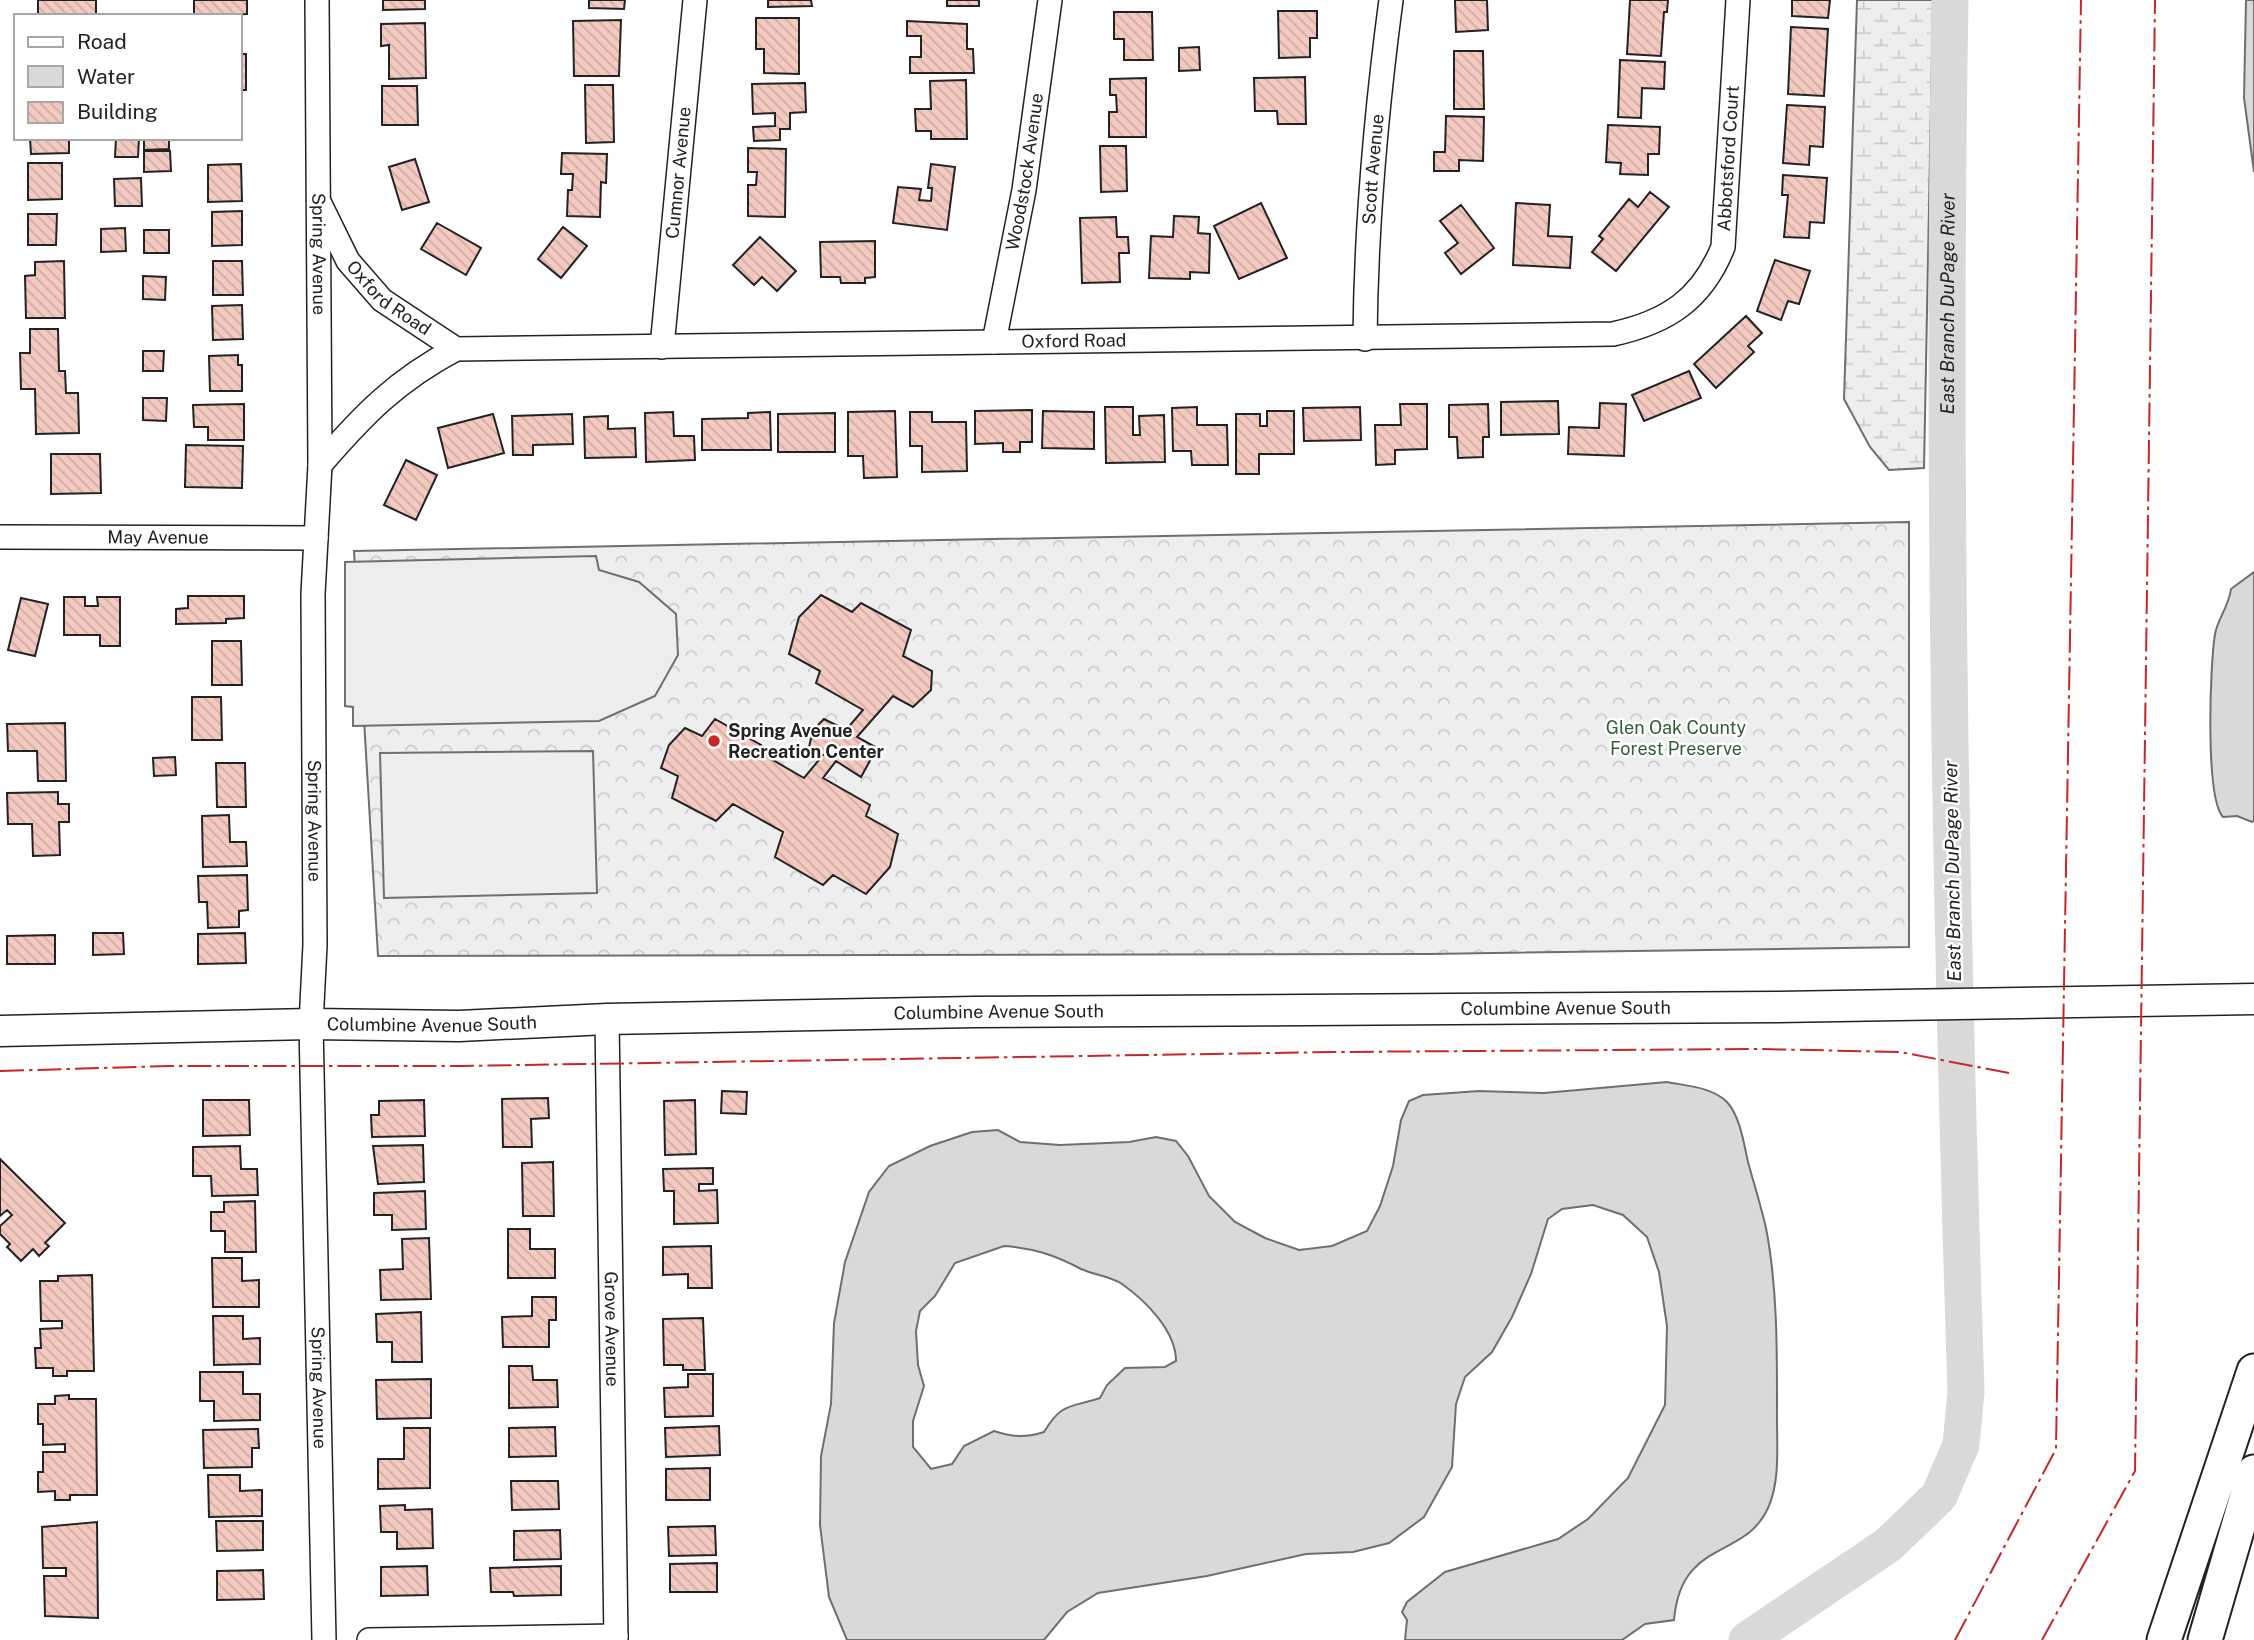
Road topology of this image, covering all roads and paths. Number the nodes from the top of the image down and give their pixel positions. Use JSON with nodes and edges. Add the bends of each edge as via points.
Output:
{"nodes":[{"id":1,"x":317,"y":0,"type":"edge"},
{"id":2,"x":695,"y":0,"type":"edge"},
{"id":3,"x":1050,"y":0,"type":"edge"},
{"id":4,"x":1391,"y":0,"type":"edge"},
{"id":5,"x":1738,"y":0,"type":"edge"},
{"id":6,"x":317,"y":198,"type":"junction"},
{"id":7,"x":1687,"y":303,"type":"joint"},
{"id":8,"x":1364,"y":339,"type":"junction"},
{"id":9,"x":994,"y":342,"type":"junction"},
{"id":10,"x":662,"y":347,"type":"junction"},
{"id":11,"x":456,"y":349,"type":"junction"},
{"id":12,"x":320,"y":465,"type":"junction"},
{"id":13,"x":0,"y":537,"type":"edge"},
{"id":14,"x":316,"y":538,"type":"junction"},
{"id":15,"x":2254,"y":999,"type":"edge"},
{"id":16,"x":607,"y":1019,"type":"junction"},
{"id":17,"x":311,"y":1024,"type":"junction"},
{"id":18,"x":0,"y":1031,"type":"edge"},
{"id":19,"x":2254,"y":1371,"type":"edge"},
{"id":20,"x":2254,"y":1472,"type":"edge"},
{"id":21,"x":616,"y":1638,"type":"edge"},
{"id":22,"x":324,"y":1640,"type":"edge"},
{"id":23,"x":369,"y":1640,"type":"edge"},
{"id":24,"x":2164,"y":1640,"type":"edge"},
{"id":25,"x":2205,"y":1640,"type":"edge"}],
"edges":[{"from":1,"to":6,"type":"street","name":"Spring Avenue"},
{"from":2,"to":10,"type":"street","name":"Cumnor Avenue"},
{"from":3,"to":9,"type":"street","name":"Woodstock Avenue","via":[[1024,190]]},
{"from":4,"to":8,"type":"street","name":"Scott Avenue","via":[[1366,226]]},
{"from":5,"to":7,"type":"street","name":"Abbotsford Court","via":[[1723,247],[1713,272]]},
{"from":6,"to":11,"type":"street","name":"Oxford Road","via":[[348,261],[382,300]]},
{"from":6,"to":12,"type":"street","name":"Spring Avenue"},
{"from":7,"to":8,"type":"street","name":"Oxford Road","via":[[1639,328],[1613,334]]},
{"from":8,"to":9,"type":"street","name":"Oxford Road"},
{"from":9,"to":10,"type":"street","name":"Oxford Road"},
{"from":10,"to":11,"type":"street","name":"Oxford Road"},
{"from":11,"to":12,"type":"street","name":"Oxford Road","via":[[416,370],[362,416]]},
{"from":12,"to":14,"type":"street","name":"Spring Avenue"},
{"from":13,"to":14,"type":"street","name":"May Avenue"},
{"from":14,"to":17,"type":"street","name":"Spring Avenue"},
{"from":15,"to":16,"type":"main road","name":"Columbine Avenue South"},
{"from":16,"to":17,"type":"main road","name":"Columbine Avenue South","via":[[459,1026]]},
{"from":16,"to":21,"type":"street","name":"Grove Avenue"},
{"from":17,"to":18,"type":"main road","name":"Columbine Avenue South"},
{"from":17,"to":22,"type":"street","name":"Spring Avenue"},
{"from":19,"to":24,"type":"highway"},
{"from":20,"to":25,"type":"highway"},
{"from":21,"to":23,"type":"street"}]}
